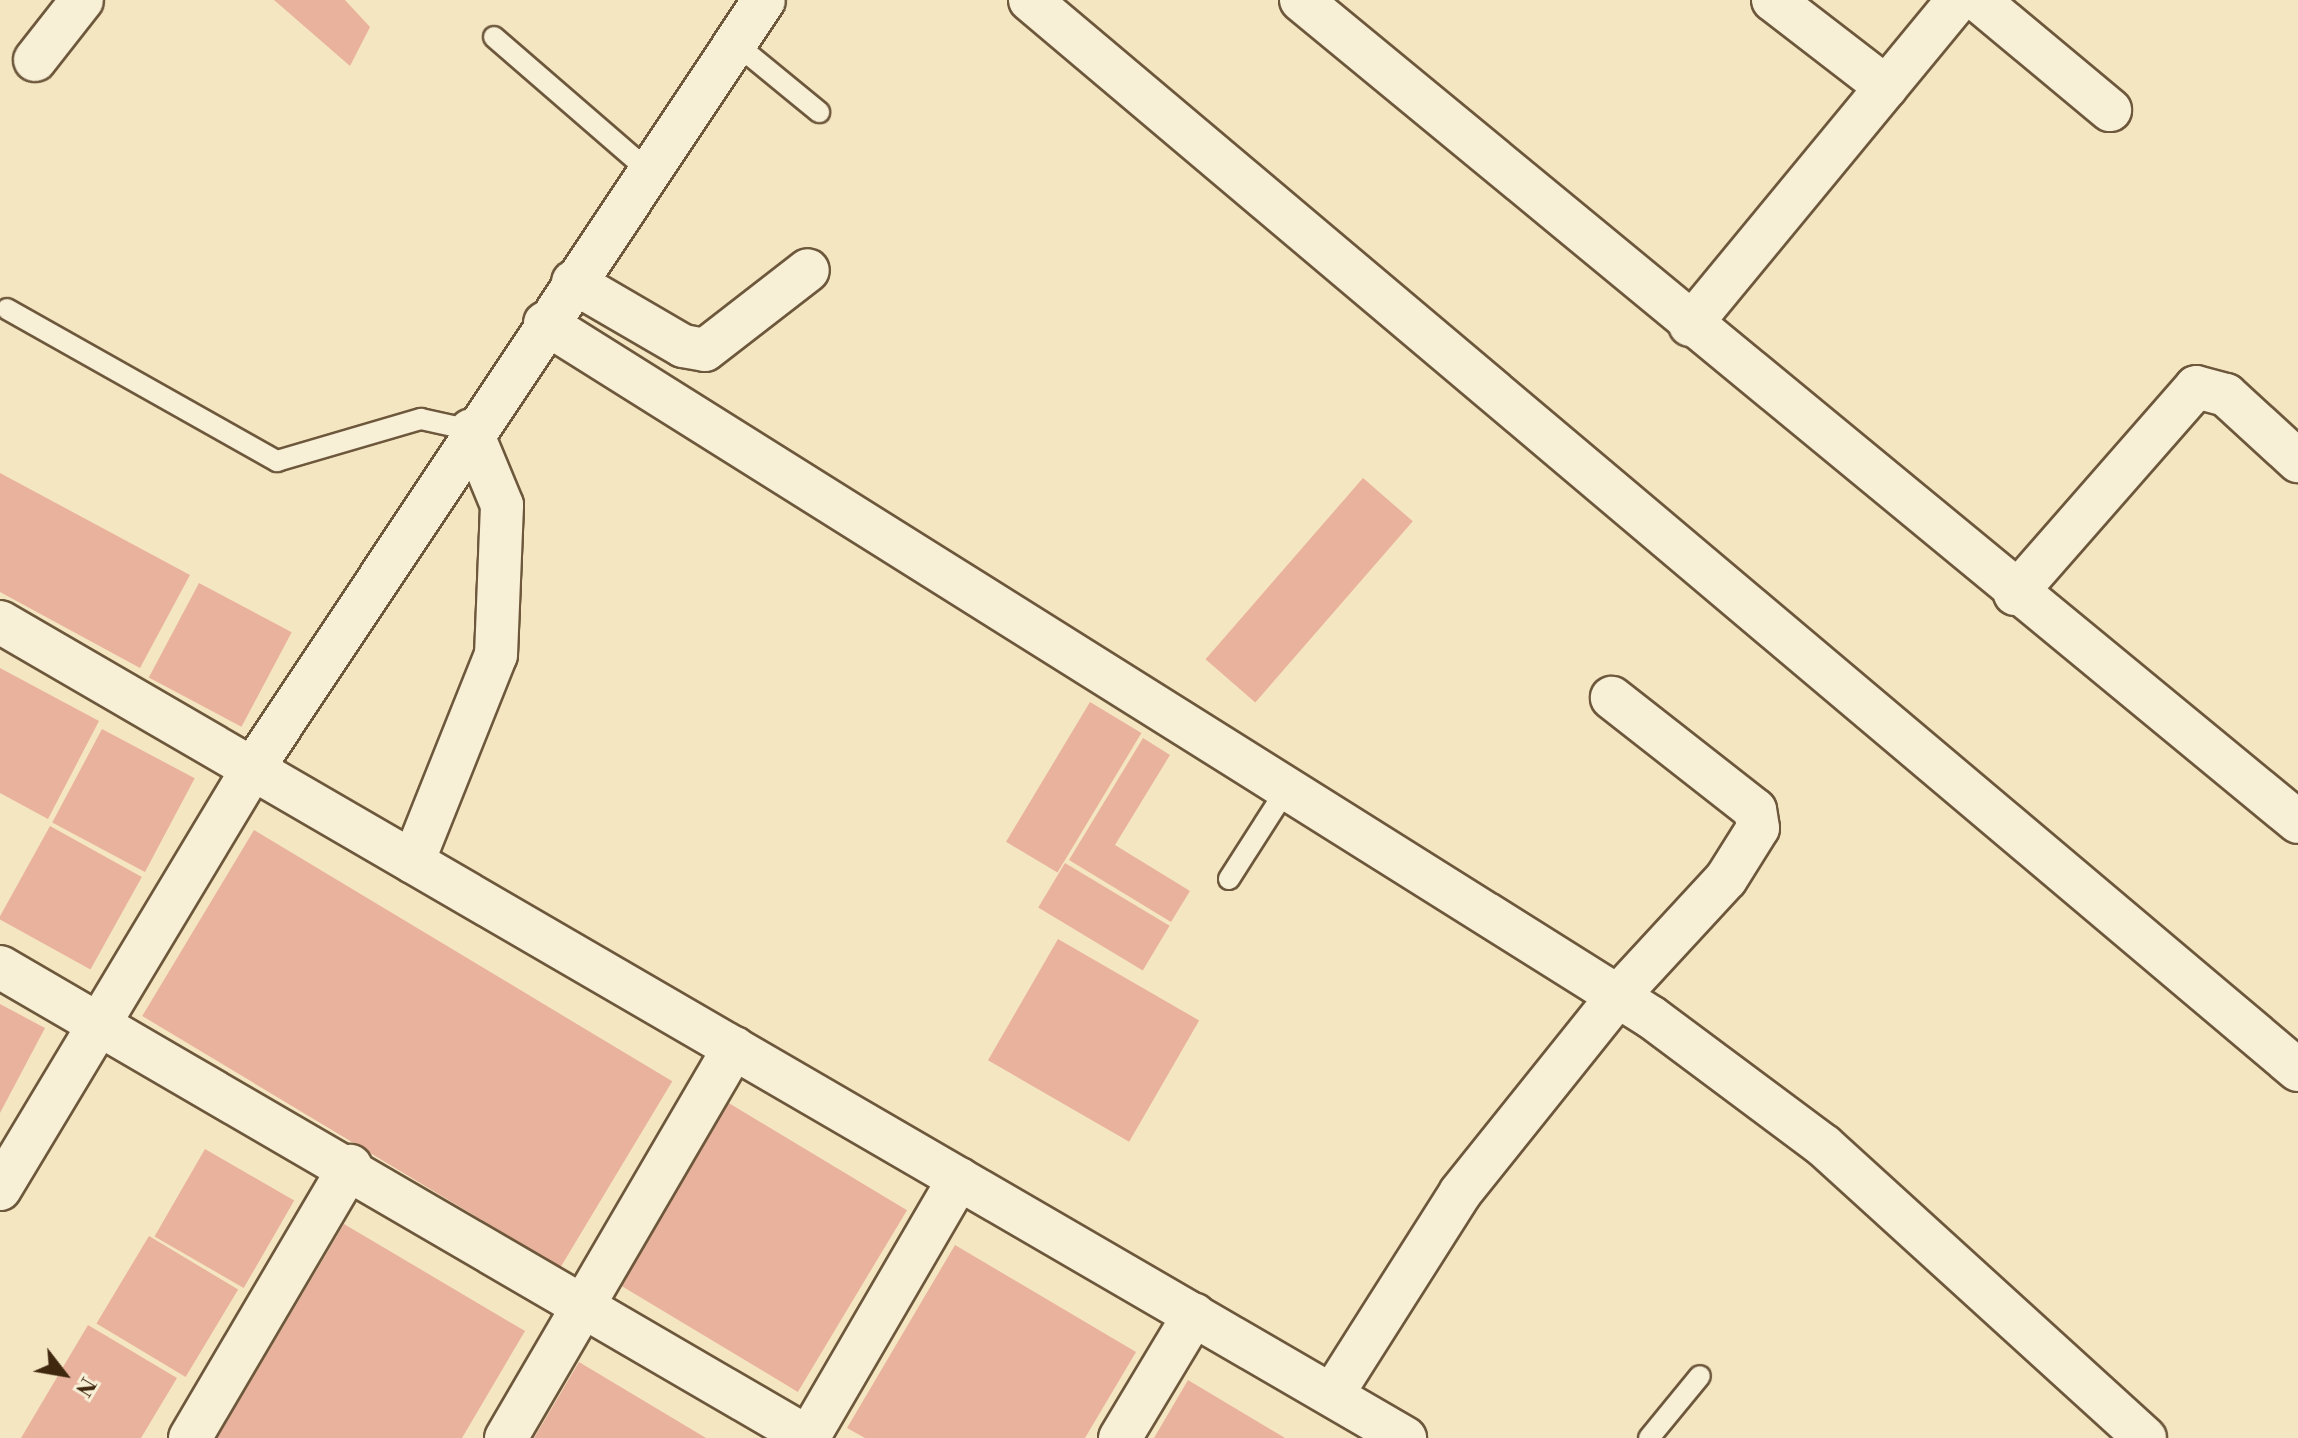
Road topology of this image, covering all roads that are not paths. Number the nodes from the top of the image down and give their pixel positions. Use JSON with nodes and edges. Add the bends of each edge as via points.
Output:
{"nodes":[{"id":1,"x":82,"y":0,"type":"edge"},
{"id":2,"x":764,"y":0,"type":"edge"},
{"id":3,"x":1030,"y":0,"type":"edge"},
{"id":4,"x":1301,"y":0,"type":"edge"},
{"id":5,"x":1773,"y":0,"type":"edge"},
{"id":6,"x":1958,"y":0,"type":"edge"},
{"id":7,"x":1978,"y":0,"type":"edge"},
{"id":8,"x":494,"y":37,"type":"dead end"},
{"id":9,"x":735,"y":43,"type":"junction"},
{"id":10,"x":35,"y":60,"type":"dead end"},
{"id":11,"x":1886,"y":87,"type":"junction"},
{"id":12,"x":2110,"y":110,"type":"dead end"},
{"id":13,"x":819,"y":112,"type":"dead end"},
{"id":14,"x":650,"y":172,"type":"junction"},
{"id":15,"x":808,"y":270,"type":"dead end"},
{"id":16,"x":573,"y":282,"type":"junction"},
{"id":17,"x":7,"y":309,"type":"dead end"},
{"id":18,"x":545,"y":323,"type":"junction"},
{"id":19,"x":1690,"y":325,"type":"junction"},
{"id":20,"x":471,"y":430,"type":"junction"},
{"id":21,"x":2298,"y":461,"type":"edge"},
{"id":22,"x":2015,"y":594,"type":"junction"},
{"id":23,"x":0,"y":622,"type":"edge"},
{"id":24,"x":1612,"y":698,"type":"dead end"},
{"id":25,"x":253,"y":768,"type":"junction"},
{"id":26,"x":1284,"y":793,"type":"junction"},
{"id":27,"x":2298,"y":822,"type":"edge"},
{"id":28,"x":413,"y":862,"type":"junction"},
{"id":29,"x":1229,"y":879,"type":"dead end"},
{"id":30,"x":0,"y":967,"type":"edge"},
{"id":31,"x":1616,"y":998,"type":"junction"},
{"id":32,"x":100,"y":1024,"type":"junction"},
{"id":33,"x":734,"y":1048,"type":"junction"},
{"id":34,"x":2298,"y":1070,"type":"edge"},
{"id":35,"x":350,"y":1166,"type":"junction"},
{"id":36,"x":959,"y":1179,"type":"junction"},
{"id":37,"x":0,"y":1189,"type":"edge"},
{"id":38,"x":583,"y":1307,"type":"junction"},
{"id":39,"x":1194,"y":1315,"type":"junction"},
{"id":40,"x":1700,"y":1376,"type":"dead end"},
{"id":41,"x":1332,"y":1395,"type":"junction"},
{"id":42,"x":190,"y":1438,"type":"edge"},
{"id":43,"x":506,"y":1438,"type":"edge"},
{"id":44,"x":808,"y":1438,"type":"edge"},
{"id":45,"x":1120,"y":1438,"type":"edge"},
{"id":46,"x":1405,"y":1438,"type":"edge"},
{"id":47,"x":1649,"y":1438,"type":"edge"},
{"id":48,"x":2145,"y":1438,"type":"edge"}],
"edges":[{"from":1,"to":10,"type":"street"},
{"from":2,"to":9,"type":"street"},
{"from":3,"to":34,"type":"street"},
{"from":4,"to":19,"type":"street"},
{"from":5,"to":11,"type":"street"},
{"from":6,"to":11,"type":"street"},
{"from":7,"to":12,"type":"street"},
{"from":8,"to":14,"type":"lane"},
{"from":9,"to":13,"type":"lane"},
{"from":9,"to":14,"type":"street"},
{"from":11,"to":19,"type":"street"},
{"from":14,"to":16,"type":"street"},
{"from":15,"to":16,"type":"street","via":[[705,350],[683,346]]},
{"from":16,"to":18,"type":"street"},
{"from":17,"to":20,"type":"lane","via":[[277,461],[421,419]]},
{"from":18,"to":20,"type":"street"},
{"from":18,"to":26,"type":"street","via":[[981,592]]},
{"from":19,"to":22,"type":"street"},
{"from":20,"to":25,"type":"street"},
{"from":20,"to":28,"type":"street","via":[[502,505],[496,655]]},
{"from":21,"to":22,"type":"street","via":[[2226,395],[2196,387]]},
{"from":22,"to":27,"type":"street"},
{"from":23,"to":25,"type":"street"},
{"from":24,"to":31,"type":"street","via":[[1759,817],[1726,879]]},
{"from":25,"to":28,"type":"street"},
{"from":25,"to":32,"type":"street"},
{"from":26,"to":29,"type":"lane"},
{"from":26,"to":31,"type":"street"},
{"from":28,"to":33,"type":"street"},
{"from":30,"to":32,"type":"street"},
{"from":31,"to":41,"type":"street","via":[[1460,1193]]},
{"from":31,"to":48,"type":"street","via":[[1824,1146]]},
{"from":32,"to":35,"type":"street"},
{"from":32,"to":37,"type":"street"},
{"from":33,"to":36,"type":"street"},
{"from":33,"to":38,"type":"street"},
{"from":35,"to":38,"type":"street"},
{"from":35,"to":42,"type":"street"},
{"from":36,"to":39,"type":"street"},
{"from":36,"to":44,"type":"street"},
{"from":38,"to":43,"type":"street"},
{"from":38,"to":44,"type":"street"},
{"from":39,"to":41,"type":"street"},
{"from":39,"to":45,"type":"street"},
{"from":40,"to":47,"type":"lane"},
{"from":41,"to":46,"type":"street"}]}
